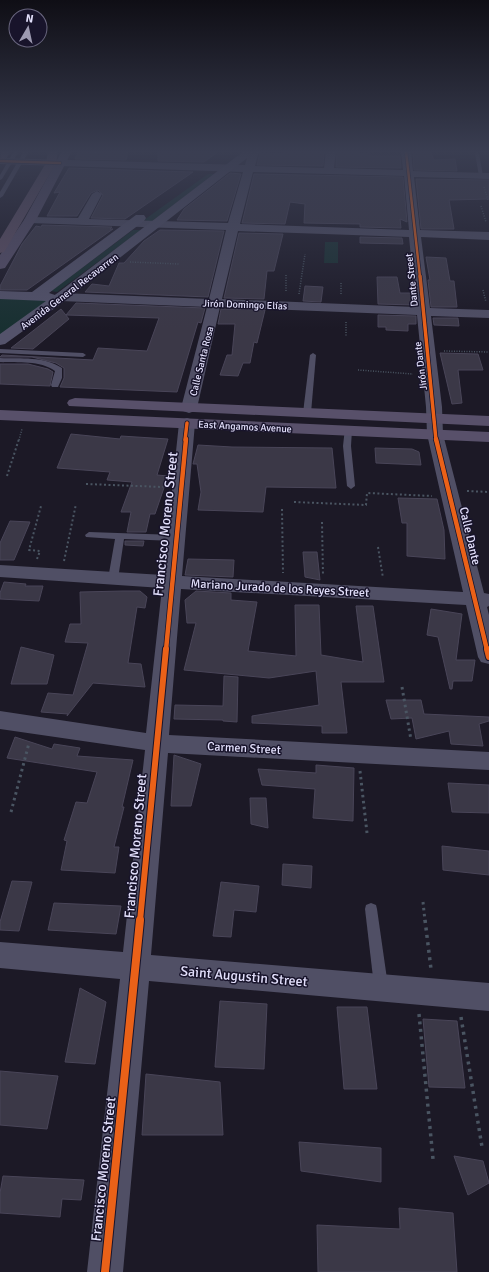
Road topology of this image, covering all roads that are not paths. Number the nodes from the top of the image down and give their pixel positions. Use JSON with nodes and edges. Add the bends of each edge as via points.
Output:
{"nodes":[{"id":1,"x":23,"y":210,"type":"edge"},
{"id":2,"x":34,"y":210,"type":"edge"},
{"id":3,"x":89,"y":210,"type":"edge"},
{"id":4,"x":151,"y":210,"type":"dead end"},
{"id":5,"x":174,"y":210,"type":"edge"},
{"id":6,"x":238,"y":210,"type":"edge"},
{"id":7,"x":412,"y":210,"type":"edge"},
{"id":8,"x":30,"y":220,"type":"junction"},
{"id":9,"x":82,"y":222,"type":"junction"},
{"id":10,"x":132,"y":224,"type":"junction"},
{"id":11,"x":156,"y":224,"type":"junction"},
{"id":12,"x":234,"y":227,"type":"junction"},
{"id":13,"x":488,"y":232,"type":"edge"},
{"id":14,"x":415,"y":234,"type":"junction"},
{"id":15,"x":0,"y":249,"type":"edge"},
{"id":16,"x":0,"y":265,"type":"edge"},
{"id":17,"x":0,"y":295,"type":"edge"},
{"id":18,"x":36,"y":296,"type":"junction"},
{"id":19,"x":61,"y":297,"type":"junction"},
{"id":20,"x":216,"y":303,"type":"junction"},
{"id":21,"x":423,"y":312,"type":"junction"},
{"id":22,"x":489,"y":314,"type":"edge"},
{"id":23,"x":0,"y":341,"type":"edge"},
{"id":24,"x":0,"y":350,"type":"edge"},
{"id":25,"x":83,"y":355,"type":"dead end"},
{"id":26,"x":312,"y":355,"type":"dead end"},
{"id":27,"x":0,"y":360,"type":"edge"},
{"id":28,"x":55,"y":385,"type":"dead end"},
{"id":29,"x":63,"y":402,"type":"dead end"},
{"id":30,"x":307,"y":413,"type":"junction"},
{"id":31,"x":0,"y":415,"type":"edge"},
{"id":32,"x":188,"y":415,"type":"junction"},
{"id":33,"x":489,"y":421,"type":"edge"},
{"id":34,"x":434,"y":426,"type":"junction"},
{"id":35,"x":348,"y":430,"type":"junction"},
{"id":36,"x":489,"y":437,"type":"edge"},
{"id":37,"x":351,"y":486,"type":"dead end"},
{"id":38,"x":89,"y":535,"type":"dead end"},
{"id":39,"x":120,"y":536,"type":"junction"},
{"id":40,"x":175,"y":538,"type":"junction"},
{"id":41,"x":0,"y":571,"type":"edge"},
{"id":42,"x":113,"y":579,"type":"junction"},
{"id":43,"x":171,"y":582,"type":"junction"},
{"id":44,"x":482,"y":600,"type":"edge"},
{"id":45,"x":489,"y":657,"type":"edge"},
{"id":46,"x":0,"y":720,"type":"edge"},
{"id":47,"x":157,"y":743,"type":"junction"},
{"id":48,"x":489,"y":761,"type":"edge"},
{"id":49,"x":371,"y":909,"type":"dead end"},
{"id":50,"x":0,"y":955,"type":"edge"},
{"id":51,"x":136,"y":967,"type":"junction"},
{"id":52,"x":381,"y":988,"type":"junction"},
{"id":53,"x":489,"y":997,"type":"edge"},
{"id":54,"x":105,"y":1272,"type":"edge"}],
"edges":[{"from":1,"to":15,"type":"highway"},
{"from":2,"to":8,"type":"main road"},
{"from":3,"to":9,"type":"street"},
{"from":4,"to":10,"type":"street","name":"Avenida General Recavarren"},
{"from":5,"to":11,"type":"street","name":"Avenida General Recavarren"},
{"from":6,"to":12,"type":"street","name":"Calle Santa Rosa"},
{"from":7,"to":14,"type":"street","name":"Dante Street"},
{"from":8,"to":9,"type":"street"},
{"from":8,"to":16,"type":"main road"},
{"from":9,"to":10,"type":"street"},
{"from":10,"to":11,"type":"street"},
{"from":10,"to":18,"type":"street","name":"Avenida General Recavarren"},
{"from":11,"to":12,"type":"street"},
{"from":11,"to":19,"type":"street","name":"Avenida General Recavarren"},
{"from":12,"to":14,"type":"street"},
{"from":12,"to":20,"type":"street","name":"Calle Santa Rosa"},
{"from":13,"to":14,"type":"street"},
{"from":14,"to":21,"type":"street","name":"Dante Street"},
{"from":17,"to":18,"type":"street","name":"Jirón Domingo Elías"},
{"from":18,"to":19,"type":"street","name":"Jirón Domingo Elías"},
{"from":19,"to":20,"type":"street","name":"Jirón Domingo Elías"},
{"from":19,"to":23,"type":"street","name":"Avenida General Recavarren"},
{"from":20,"to":21,"type":"street","name":"Jirón Domingo Elías"},
{"from":20,"to":32,"type":"street","name":"Calle Santa Rosa"},
{"from":21,"to":22,"type":"street","name":"Jirón Domingo Elías"},
{"from":21,"to":34,"type":"street","name":"Jirón Dante"},
{"from":24,"to":25,"type":"lane"},
{"from":26,"to":30,"type":"lane"},
{"from":27,"to":28,"type":"lane","via":[[40,362],[55,366],[59,370]]},
{"from":29,"to":32,"type":"main road","name":"East Angamos Avenue"},
{"from":30,"to":32,"type":"main road","name":"East Angamos Avenue"},
{"from":30,"to":34,"type":"main road","name":"East Angamos Avenue"},
{"from":31,"to":32,"type":"main road","name":"East Angamos Avenue"},
{"from":32,"to":35,"type":"main road","name":"East Angamos Avenue"},
{"from":32,"to":40,"type":"street","name":"Francisco Moreno Street"},
{"from":33,"to":34,"type":"main road","name":"East Angamos Avenue"},
{"from":34,"to":35,"type":"main road","name":"East Angamos Avenue"},
{"from":34,"to":36,"type":"main road","name":"East Angamos Avenue"},
{"from":34,"to":44,"type":"street","name":"Calle Dante","via":[[450,497]]},
{"from":35,"to":37,"type":"lane"},
{"from":38,"to":39,"type":"lane"},
{"from":39,"to":40,"type":"lane"},
{"from":39,"to":42,"type":"lane"},
{"from":40,"to":43,"type":"street","name":"Francisco Moreno Street"},
{"from":41,"to":42,"type":"street","name":"Mariano Jurado de los Reyes Street"},
{"from":42,"to":43,"type":"street","name":"Mariano Jurado de los Reyes Street"},
{"from":43,"to":44,"type":"street","name":"Mariano Jurado de los Reyes Street"},
{"from":43,"to":47,"type":"street","name":"Francisco Moreno Street"},
{"from":44,"to":45,"type":"street","name":"Calle Dante"},
{"from":46,"to":47,"type":"street","name":"Carmen Street"},
{"from":47,"to":48,"type":"street","name":"Carmen Street"},
{"from":47,"to":51,"type":"street","name":"Francisco Moreno Street"},
{"from":49,"to":52,"type":"lane"},
{"from":50,"to":51,"type":"street","name":"Saint Augustin Street"},
{"from":51,"to":52,"type":"street","name":"Saint Augustin Street"},
{"from":51,"to":54,"type":"street","name":"Francisco Moreno Street"},
{"from":52,"to":53,"type":"street","name":"Saint Augustin Street"}]}
